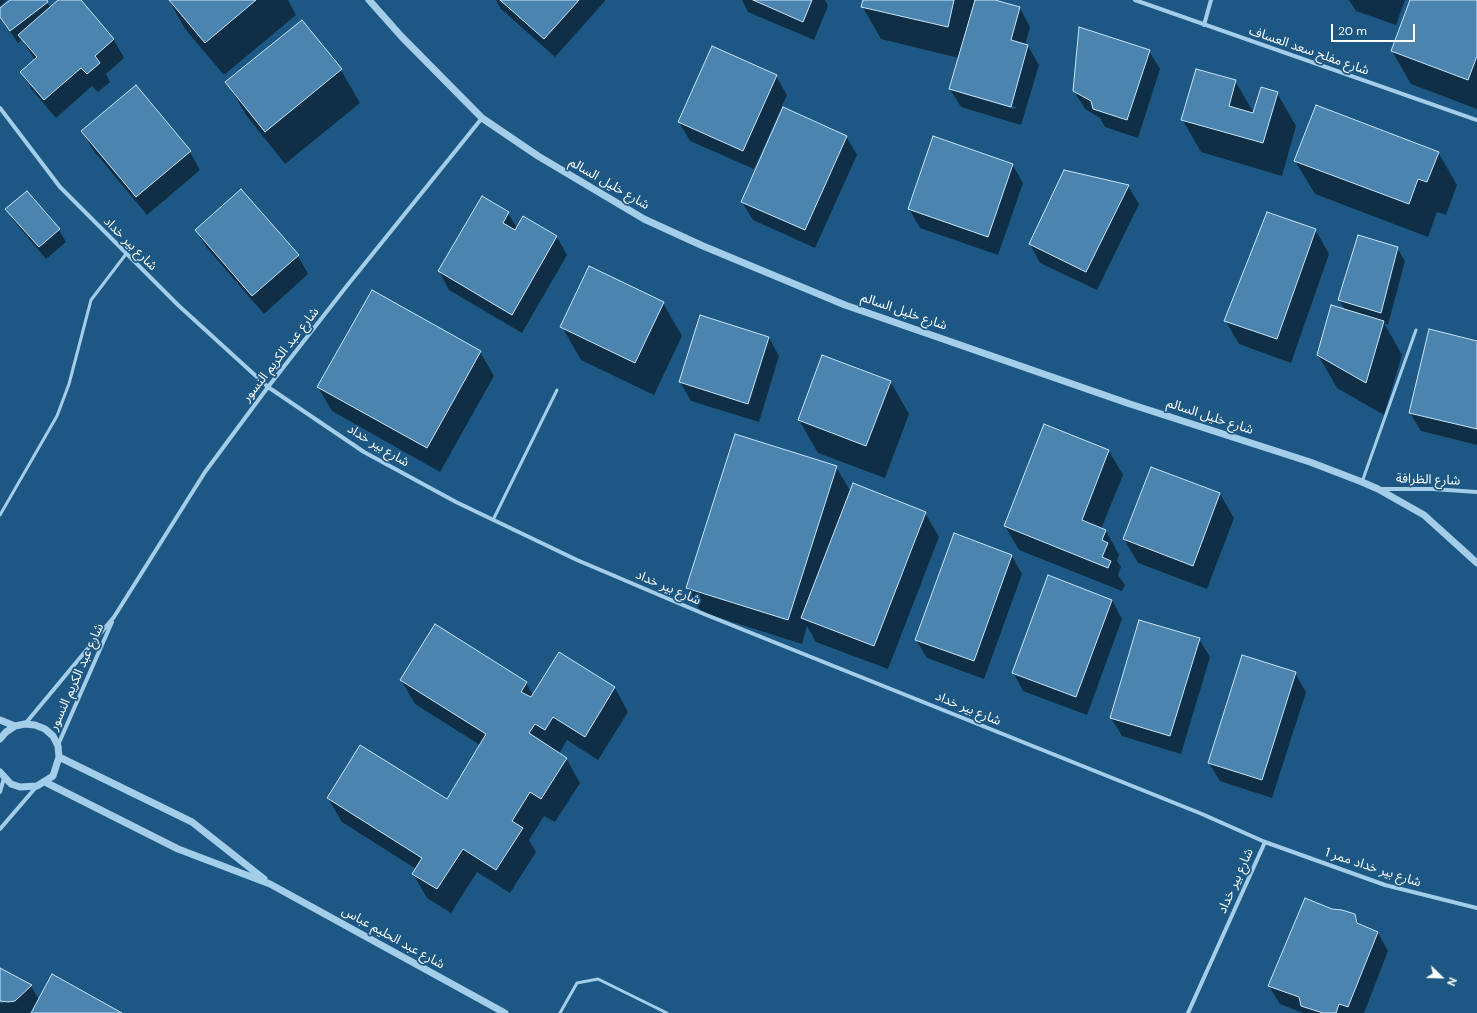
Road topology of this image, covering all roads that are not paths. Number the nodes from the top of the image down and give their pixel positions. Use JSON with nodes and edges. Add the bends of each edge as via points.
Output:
{"nodes":[{"id":1,"x":369,"y":0,"type":"edge"},
{"id":2,"x":1135,"y":0,"type":"edge"},
{"id":3,"x":1211,"y":0,"type":"edge"},
{"id":4,"x":1204,"y":25,"type":"junction"},
{"id":5,"x":0,"y":108,"type":"edge"},
{"id":6,"x":482,"y":118,"type":"junction"},
{"id":7,"x":1477,"y":120,"type":"edge"},
{"id":8,"x":126,"y":254,"type":"junction"},
{"id":9,"x":1416,"y":330,"type":"dead end"},
{"id":10,"x":268,"y":387,"type":"junction"},
{"id":11,"x":557,"y":390,"type":"dead end"},
{"id":12,"x":1362,"y":482,"type":"junction"},
{"id":13,"x":1378,"y":489,"type":"junction"},
{"id":14,"x":1477,"y":492,"type":"edge"},
{"id":15,"x":0,"y":515,"type":"edge"},
{"id":16,"x":493,"y":520,"type":"junction"},
{"id":17,"x":1477,"y":563,"type":"edge"},
{"id":18,"x":114,"y":617,"type":"junction"},
{"id":19,"x":0,"y":720,"type":"edge"},
{"id":20,"x":25,"y":724,"type":"junction"},
{"id":21,"x":15,"y":726,"type":"junction"},
{"id":22,"x":0,"y":739,"type":"edge"},
{"id":23,"x":58,"y":746,"type":"junction"},
{"id":24,"x":59,"y":757,"type":"junction"},
{"id":25,"x":2,"y":775,"type":"edge"},
{"id":26,"x":45,"y":782,"type":"junction"},
{"id":27,"x":37,"y":786,"type":"junction"},
{"id":28,"x":0,"y":792,"type":"edge"},
{"id":29,"x":0,"y":829,"type":"edge"},
{"id":30,"x":1265,"y":842,"type":"junction"},
{"id":31,"x":270,"y":884,"type":"junction"},
{"id":32,"x":1477,"y":908,"type":"edge"},
{"id":33,"x":505,"y":1013,"type":"edge"},
{"id":34,"x":560,"y":1013,"type":"edge"},
{"id":35,"x":667,"y":1013,"type":"edge"},
{"id":36,"x":1188,"y":1013,"type":"edge"}],
"edges":[{"from":1,"to":6,"type":"street","name":"شارع خليل السالم"},
{"from":2,"to":4,"type":"street","name":"شارع مفلح سعد العساف"},
{"from":3,"to":4,"type":"street"},
{"from":4,"to":7,"type":"street","name":"شارع مفلح سعد العساف"},
{"from":5,"to":8,"type":"street","name":"شارع بير خداد","via":[[60,187]]},
{"from":6,"to":10,"type":"street","name":"شارع عبد الكريم النسور"},
{"from":6,"to":12,"type":"street","name":"شارع خليل السالم","via":[[538,156],[624,208],[710,249],[845,304]]},
{"from":8,"to":10,"type":"street","name":"شارع بير خداد"},
{"from":8,"to":15,"type":"lane","via":[[91,300],[69,384],[57,416]]},
{"from":9,"to":12,"type":"lane"},
{"from":10,"to":16,"type":"street","name":"شارع بير خداد","via":[[364,452]]},
{"from":10,"to":18,"type":"street","name":"شارع عبد الكريم النسور","via":[[205,472]]},
{"from":11,"to":16,"type":"lane"},
{"from":12,"to":13,"type":"street","name":"شارع خليل السالم"},
{"from":13,"to":14,"type":"street","name":"شارع الظرافة"},
{"from":13,"to":17,"type":"street","name":"شارع خليل السالم","via":[[1424,515]]},
{"from":16,"to":30,"type":"street","name":"شارع بير خداد","via":[[704,614],[1195,811]]},
{"from":18,"to":20,"type":"street","name":"شارع عبد الكريم النسور"},
{"from":18,"to":23,"type":"street","name":"شارع عبد الكريم النسور"},
{"from":19,"to":21,"type":"street"},
{"from":20,"to":21,"type":"street"},
{"from":20,"to":23,"type":"street","via":[[45,729],[53,736]]},
{"from":21,"to":22,"type":"street"},
{"from":23,"to":24,"type":"street"},
{"from":24,"to":26,"type":"street","via":[[53,776]]},
{"from":24,"to":31,"type":"street","name":"شارع عبد الحليم عباس","via":[[192,822]]},
{"from":25,"to":27,"type":"street","via":[[11,784],[20,787]]},
{"from":25,"to":28,"type":"street"},
{"from":26,"to":27,"type":"street"},
{"from":26,"to":31,"type":"street","name":"شارع عبد الحليم عباس","via":[[178,849]]},
{"from":27,"to":29,"type":"street"},
{"from":30,"to":32,"type":"street","name":"شارع بير خداد ممر 1","via":[[1385,885]]},
{"from":30,"to":36,"type":"street","name":"شارع بير خداد"},
{"from":31,"to":33,"type":"street","name":"شارع عبد الحليم عباس"},
{"from":34,"to":35,"type":"lane","via":[[577,983],[598,978]]}]}
